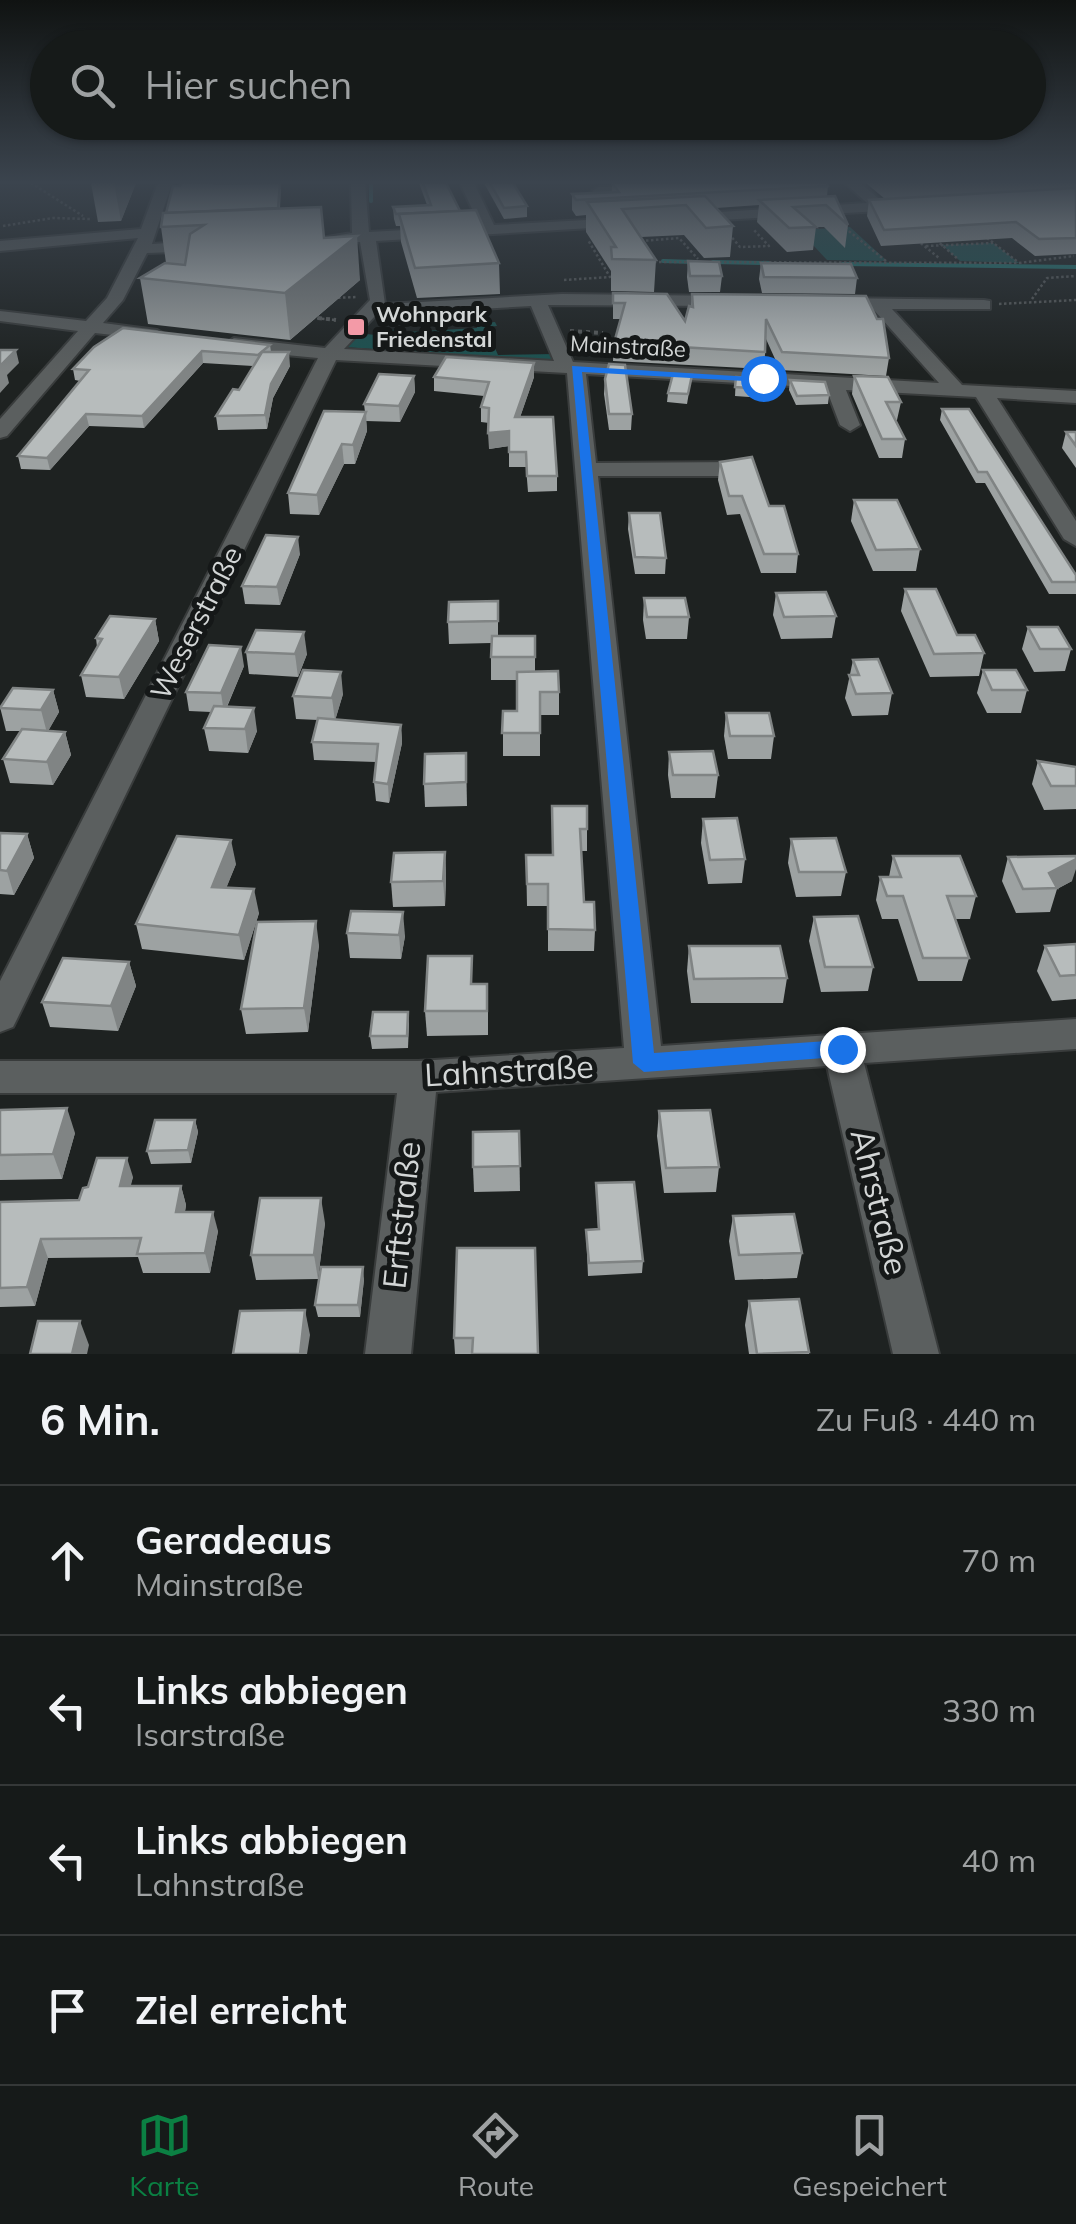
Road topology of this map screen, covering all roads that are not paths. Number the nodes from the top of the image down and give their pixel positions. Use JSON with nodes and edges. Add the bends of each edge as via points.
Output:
{"nodes":[{"id":1,"x":142,"y":246,"type":"edge"},
{"id":2,"x":364,"y":246,"type":"edge"},
{"id":3,"x":538,"y":300,"type":"junction"},
{"id":4,"x":751,"y":301,"type":"edge"},
{"id":5,"x":822,"y":302,"type":"edge"},
{"id":6,"x":876,"y":304,"type":"junction"},
{"id":7,"x":984,"y":305,"type":"road end"},
{"id":8,"x":371,"y":310,"type":"junction"},
{"id":9,"x":0,"y":316,"type":"edge"},
{"id":10,"x":94,"y":328,"type":"junction"},
{"id":11,"x":179,"y":338,"type":"edge"},
{"id":12,"x":216,"y":342,"type":"edge"},
{"id":13,"x":330,"y":354,"type":"junction"},
{"id":14,"x":571,"y":368,"type":"junction"},
{"id":15,"x":833,"y":382,"type":"junction"},
{"id":16,"x":956,"y":390,"type":"junction"},
{"id":17,"x":982,"y":391,"type":"junction"},
{"id":18,"x":1076,"y":397,"type":"edge"},
{"id":19,"x":850,"y":424,"type":"dead end"},
{"id":20,"x":0,"y":432,"type":"edge"},
{"id":21,"x":742,"y":469,"type":"edge"},
{"id":22,"x":586,"y":470,"type":"junction"},
{"id":23,"x":1076,"y":539,"type":"edge"},
{"id":24,"x":0,"y":1017,"type":"edge"},
{"id":25,"x":1076,"y":1034,"type":"edge"},
{"id":26,"x":842,"y":1049,"type":"junction"},
{"id":27,"x":644,"y":1063,"type":"junction"},
{"id":28,"x":0,"y":1077,"type":"edge"},
{"id":29,"x":418,"y":1077,"type":"junction"},
{"id":30,"x":388,"y":1354,"type":"edge"},
{"id":31,"x":916,"y":1354,"type":"edge"}],
"edges":[{"from":1,"to":10,"type":"street"},
{"from":2,"to":8,"type":"street"},
{"from":3,"to":4,"type":"street"},
{"from":3,"to":8,"type":"street"},
{"from":3,"to":14,"type":"street"},
{"from":5,"to":6,"type":"street"},
{"from":6,"to":7,"type":"street"},
{"from":6,"to":16,"type":"street"},
{"from":8,"to":13,"type":"street","name":"Weserstraße"},
{"from":9,"to":10,"type":"street"},
{"from":10,"to":11,"type":"street"},
{"from":10,"to":20,"type":"street"},
{"from":12,"to":13,"type":"street","name":"Mainstraße"},
{"from":13,"to":14,"type":"street","name":"Mainstraße"},
{"from":13,"to":24,"type":"street","name":"Weserstraße"},
{"from":14,"to":15,"type":"street","name":"Mainstraße"},
{"from":14,"to":22,"type":"street"},
{"from":15,"to":16,"type":"street","name":"Mainstraße"},
{"from":15,"to":19,"type":"street"},
{"from":16,"to":17,"type":"street","name":"Mainstraße"},
{"from":17,"to":18,"type":"street","name":"Mainstraße"},
{"from":17,"to":23,"type":"street"},
{"from":21,"to":22,"type":"street"},
{"from":22,"to":27,"type":"street"},
{"from":25,"to":26,"type":"street","name":"Lahnstraße"},
{"from":26,"to":27,"type":"street","name":"Lahnstraße"},
{"from":26,"to":31,"type":"street","name":"Ahrstraße"},
{"from":27,"to":29,"type":"street","name":"Lahnstraße"},
{"from":28,"to":29,"type":"street","name":"Lahnstraße"},
{"from":29,"to":30,"type":"street","name":"Erftstraße"}]}
